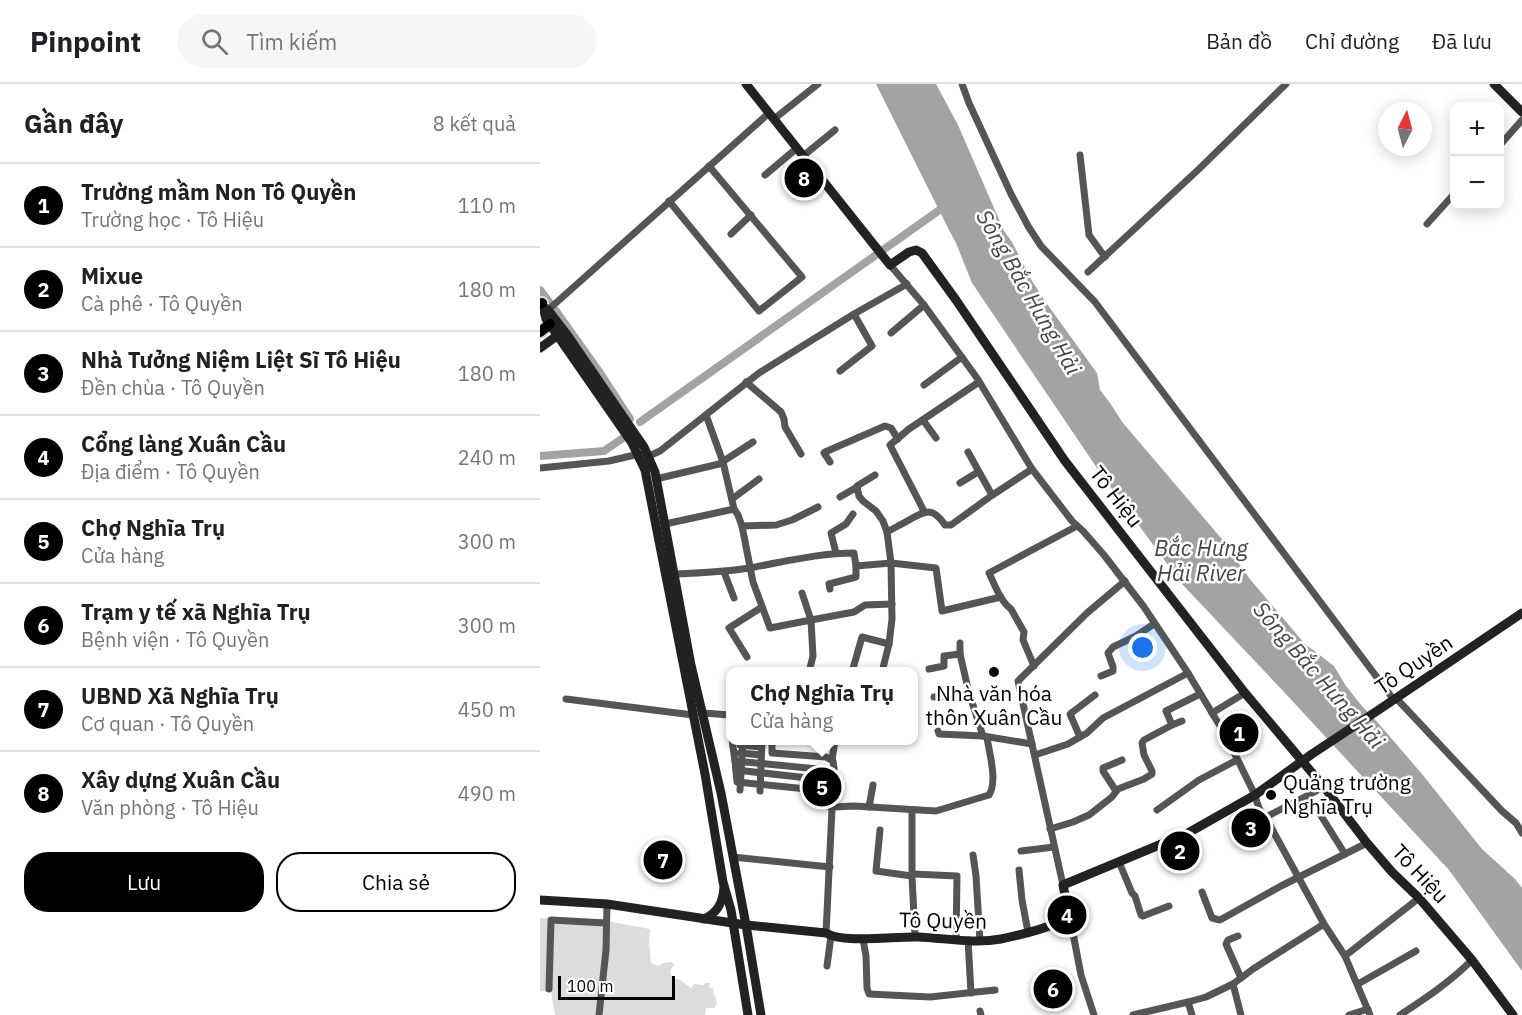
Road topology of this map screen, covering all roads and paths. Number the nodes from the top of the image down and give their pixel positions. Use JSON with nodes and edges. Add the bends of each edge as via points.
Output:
{"nodes":[{"id":1,"x":746,"y":84,"type":"edge"},
{"id":2,"x":818,"y":84,"type":"edge"},
{"id":3,"x":962,"y":84,"type":"edge"},
{"id":4,"x":1286,"y":84,"type":"edge"},
{"id":5,"x":1494,"y":84,"type":"edge"},
{"id":6,"x":1522,"y":112,"type":"edge"},
{"id":7,"x":772,"y":116,"type":"junction"},
{"id":8,"x":1522,"y":120,"type":"edge"},
{"id":9,"x":835,"y":130,"type":"dead end"},
{"id":10,"x":1504,"y":140,"type":"edge"},
{"id":11,"x":796,"y":148,"type":"junction"},
{"id":12,"x":1080,"y":155,"type":"dead end"},
{"id":13,"x":803,"y":156,"type":"junction"},
{"id":14,"x":709,"y":166,"type":"junction"},
{"id":15,"x":765,"y":175,"type":"dead end"},
{"id":16,"x":1450,"y":199,"type":"edge"},
{"id":17,"x":669,"y":201,"type":"junction"},
{"id":18,"x":751,"y":216,"type":"junction"},
{"id":19,"x":1427,"y":224,"type":"dead end"},
{"id":20,"x":731,"y":234,"type":"dead end"},
{"id":21,"x":1105,"y":257,"type":"junction"},
{"id":22,"x":888,"y":263,"type":"junction"},
{"id":23,"x":1088,"y":272,"type":"dead end"},
{"id":24,"x":907,"y":284,"type":"junction"},
{"id":25,"x":543,"y":304,"type":"edge"},
{"id":26,"x":924,"y":305,"type":"junction"},
{"id":27,"x":854,"y":314,"type":"junction"},
{"id":28,"x":550,"y":324,"type":"junction"},
{"id":29,"x":540,"y":332,"type":"edge"},
{"id":30,"x":891,"y":333,"type":"dead end"},
{"id":31,"x":558,"y":335,"type":"junction"},
{"id":32,"x":540,"y":348,"type":"edge"},
{"id":33,"x":962,"y":357,"type":"junction"},
{"id":34,"x":840,"y":371,"type":"dead end"},
{"id":35,"x":746,"y":382,"type":"junction"},
{"id":36,"x":979,"y":382,"type":"junction"},
{"id":37,"x":924,"y":385,"type":"dead end"},
{"id":38,"x":706,"y":415,"type":"junction"},
{"id":39,"x":923,"y":420,"type":"junction"},
{"id":40,"x":936,"y":438,"type":"dead end"},
{"id":41,"x":898,"y":439,"type":"junction"},
{"id":42,"x":753,"y":442,"type":"dead end"},
{"id":43,"x":968,"y":453,"type":"dead end"},
{"id":44,"x":801,"y":454,"type":"dead end"},
{"id":45,"x":643,"y":456,"type":"junction"},
{"id":46,"x":723,"y":462,"type":"junction"},
{"id":47,"x":830,"y":462,"type":"dead end"},
{"id":48,"x":540,"y":468,"type":"edge"},
{"id":49,"x":1032,"y":469,"type":"junction"},
{"id":50,"x":978,"y":472,"type":"junction"},
{"id":51,"x":875,"y":475,"type":"dead end"},
{"id":52,"x":656,"y":479,"type":"junction"},
{"id":53,"x":759,"y":479,"type":"dead end"},
{"id":54,"x":960,"y":483,"type":"dead end"},
{"id":55,"x":857,"y":487,"type":"junction"},
{"id":56,"x":992,"y":495,"type":"junction"},
{"id":57,"x":840,"y":496,"type":"dead end"},
{"id":58,"x":732,"y":499,"type":"junction"},
{"id":59,"x":818,"y":507,"type":"dead end"},
{"id":60,"x":734,"y":509,"type":"junction"},
{"id":61,"x":924,"y":511,"type":"junction"},
{"id":62,"x":853,"y":514,"type":"dead end"},
{"id":63,"x":665,"y":524,"type":"junction"},
{"id":64,"x":742,"y":526,"type":"junction"},
{"id":65,"x":1077,"y":526,"type":"junction"},
{"id":66,"x":887,"y":532,"type":"junction"},
{"id":67,"x":836,"y":553,"type":"junction"},
{"id":68,"x":891,"y":563,"type":"junction"},
{"id":69,"x":856,"y":566,"type":"junction"},
{"id":70,"x":749,"y":568,"type":"junction"},
{"id":71,"x":724,"y":572,"type":"junction"},
{"id":72,"x":671,"y":575,"type":"junction"},
{"id":73,"x":1125,"y":581,"type":"junction"},
{"id":74,"x":830,"y":589,"type":"dead end"},
{"id":75,"x":802,"y":593,"type":"dead end"},
{"id":76,"x":1000,"y":597,"type":"junction"},
{"id":77,"x":734,"y":598,"type":"dead end"},
{"id":78,"x":892,"y":604,"type":"junction"},
{"id":79,"x":762,"y":607,"type":"junction"},
{"id":80,"x":1522,"y":613,"type":"edge"},
{"id":81,"x":811,"y":620,"type":"junction"},
{"id":82,"x":1154,"y":624,"type":"junction"},
{"id":83,"x":729,"y":628,"type":"junction"},
{"id":84,"x":721,"y":632,"type":"dead end"},
{"id":85,"x":960,"y":643,"type":"dead end"},
{"id":86,"x":889,"y":644,"type":"junction"},
{"id":87,"x":960,"y":654,"type":"junction"},
{"id":88,"x":747,"y":657,"type":"dead end"},
{"id":89,"x":1034,"y":666,"type":"junction"},
{"id":90,"x":810,"y":667,"type":"edge"},
{"id":91,"x":853,"y":667,"type":"edge"},
{"id":92,"x":883,"y":667,"type":"edge"},
{"id":93,"x":929,"y":669,"type":"dead end"},
{"id":94,"x":1188,"y":673,"type":"junction"},
{"id":95,"x":1101,"y":676,"type":"dead end"},
{"id":96,"x":969,"y":693,"type":"junction"},
{"id":97,"x":1245,"y":693,"type":"junction"},
{"id":98,"x":1095,"y":694,"type":"dead end"},
{"id":99,"x":1200,"y":694,"type":"junction"},
{"id":100,"x":934,"y":697,"type":"dead end"},
{"id":101,"x":566,"y":699,"type":"dead end"},
{"id":102,"x":1395,"y":699,"type":"junction"},
{"id":103,"x":696,"y":713,"type":"junction"},
{"id":104,"x":1212,"y":713,"type":"junction"},
{"id":105,"x":726,"y":715,"type":"edge"},
{"id":106,"x":1182,"y":721,"type":"dead end"},
{"id":107,"x":1172,"y":725,"type":"junction"},
{"id":108,"x":938,"y":731,"type":"dead end"},
{"id":109,"x":985,"y":737,"type":"junction"},
{"id":110,"x":1080,"y":737,"type":"junction"},
{"id":111,"x":1032,"y":744,"type":"junction"},
{"id":112,"x":772,"y":745,"type":"edge"},
{"id":113,"x":834,"y":745,"type":"edge"},
{"id":114,"x":761,"y":748,"type":"edge"},
{"id":115,"x":738,"y":750,"type":"edge"},
{"id":116,"x":772,"y":753,"type":"junction"},
{"id":117,"x":1035,"y":755,"type":"junction"},
{"id":118,"x":832,"y":760,"type":"junction"},
{"id":119,"x":1122,"y":760,"type":"dead end"},
{"id":120,"x":1237,"y":760,"type":"junction"},
{"id":121,"x":1302,"y":761,"type":"junction"},
{"id":122,"x":761,"y":763,"type":"junction"},
{"id":123,"x":775,"y":765,"type":"junction"},
{"id":124,"x":790,"y":766,"type":"junction"},
{"id":125,"x":805,"y":768,"type":"junction"},
{"id":126,"x":739,"y":771,"type":"junction"},
{"id":127,"x":760,"y":773,"type":"junction"},
{"id":128,"x":774,"y":774,"type":"junction"},
{"id":129,"x":789,"y":776,"type":"junction"},
{"id":130,"x":804,"y":778,"type":"junction"},
{"id":131,"x":817,"y":779,"type":"junction"},
{"id":132,"x":873,"y":785,"type":"dead end"},
{"id":133,"x":771,"y":787,"type":"junction"},
{"id":134,"x":788,"y":787,"type":"junction"},
{"id":135,"x":1324,"y":787,"type":"junction"},
{"id":136,"x":760,"y":788,"type":"junction"},
{"id":137,"x":802,"y":789,"type":"junction"},
{"id":138,"x":817,"y":790,"type":"junction"},
{"id":139,"x":1116,"y":791,"type":"junction"},
{"id":140,"x":1255,"y":795,"type":"junction"},
{"id":141,"x":1308,"y":795,"type":"junction"},
{"id":142,"x":833,"y":807,"type":"junction"},
{"id":143,"x":869,"y":807,"type":"junction"},
{"id":144,"x":912,"y":810,"type":"junction"},
{"id":145,"x":1157,"y":810,"type":"dead end"},
{"id":146,"x":1264,"y":818,"type":"junction"},
{"id":147,"x":1050,"y":829,"type":"junction"},
{"id":148,"x":880,"y":830,"type":"dead end"},
{"id":149,"x":1522,"y":833,"type":"edge"},
{"id":150,"x":1367,"y":843,"type":"junction"},
{"id":151,"x":1054,"y":847,"type":"junction"},
{"id":152,"x":1021,"y":851,"type":"dead end"},
{"id":153,"x":1344,"y":854,"type":"junction"},
{"id":154,"x":973,"y":855,"type":"dead end"},
{"id":155,"x":733,"y":857,"type":"junction"},
{"id":156,"x":720,"y":860,"type":"junction"},
{"id":157,"x":1119,"y":862,"type":"junction"},
{"id":158,"x":830,"y":867,"type":"junction"},
{"id":159,"x":1020,"y":870,"type":"dead end"},
{"id":160,"x":912,"y":875,"type":"junction"},
{"id":161,"x":1298,"y":877,"type":"junction"},
{"id":162,"x":723,"y":882,"type":"junction"},
{"id":163,"x":1064,"y":885,"type":"junction"},
{"id":164,"x":1202,"y":892,"type":"dead end"},
{"id":165,"x":1419,"y":898,"type":"junction"},
{"id":166,"x":540,"y":900,"type":"edge"},
{"id":167,"x":607,"y":904,"type":"junction"},
{"id":168,"x":1169,"y":906,"type":"dead end"},
{"id":169,"x":989,"y":914,"type":"dead end"},
{"id":170,"x":979,"y":916,"type":"junction"},
{"id":171,"x":701,"y":919,"type":"junction"},
{"id":172,"x":1067,"y":921,"type":"junction"},
{"id":173,"x":732,"y":922,"type":"junction"},
{"id":174,"x":606,"y":923,"type":"junction"},
{"id":175,"x":1324,"y":924,"type":"junction"},
{"id":176,"x":746,"y":925,"type":"junction"},
{"id":177,"x":1028,"y":932,"type":"junction"},
{"id":178,"x":829,"y":934,"type":"junction"},
{"id":179,"x":1238,"y":936,"type":"dead end"},
{"id":180,"x":915,"y":937,"type":"junction"},
{"id":181,"x":863,"y":939,"type":"junction"},
{"id":182,"x":956,"y":940,"type":"junction"},
{"id":183,"x":968,"y":940,"type":"junction"},
{"id":184,"x":980,"y":941,"type":"junction"},
{"id":185,"x":1416,"y":951,"type":"dead end"},
{"id":186,"x":1345,"y":956,"type":"junction"},
{"id":187,"x":1472,"y":960,"type":"junction"},
{"id":188,"x":826,"y":966,"type":"dead end"},
{"id":189,"x":1241,"y":978,"type":"junction"},
{"id":190,"x":1233,"y":984,"type":"junction"},
{"id":191,"x":1358,"y":984,"type":"junction"},
{"id":192,"x":549,"y":989,"type":"dead end"},
{"id":193,"x":995,"y":990,"type":"dead end"},
{"id":194,"x":971,"y":993,"type":"junction"},
{"id":195,"x":1188,"y":1002,"type":"junction"},
{"id":196,"x":1369,"y":1012,"type":"edge"},
{"id":197,"x":1142,"y":1014,"type":"edge"},
{"id":198,"x":599,"y":1015,"type":"edge"},
{"id":199,"x":748,"y":1015,"type":"edge"},
{"id":200,"x":761,"y":1015,"type":"edge"},
{"id":201,"x":1094,"y":1015,"type":"edge"},
{"id":202,"x":1133,"y":1015,"type":"edge"},
{"id":203,"x":1192,"y":1015,"type":"edge"},
{"id":204,"x":1241,"y":1015,"type":"edge"},
{"id":205,"x":1349,"y":1015,"type":"edge"},
{"id":206,"x":1400,"y":1015,"type":"edge"},
{"id":207,"x":1513,"y":1015,"type":"edge"}],
"edges":[{"from":1,"to":7,"type":"main road"},
{"from":2,"to":7,"type":"street"},
{"from":3,"to":102,"type":"street","via":[[1011,194],[1041,246],[1095,302]]},
{"from":4,"to":21,"type":"street"},
{"from":5,"to":6,"type":"main road"},
{"from":7,"to":11,"type":"main road"},
{"from":7,"to":14,"type":"street"},
{"from":8,"to":10,"type":"street"},
{"from":9,"to":13,"type":"street"},
{"from":11,"to":13,"type":"main road"},
{"from":11,"to":15,"type":"street"},
{"from":12,"to":21,"type":"street","via":[[1089,236]]},
{"from":13,"to":22,"type":"main road"},
{"from":14,"to":17,"type":"street"},
{"from":14,"to":18,"type":"street"},
{"from":16,"to":19,"type":"street"},
{"from":17,"to":18,"type":"street","via":[[759,311],[802,277]]},
{"from":17,"to":25,"type":"street"},
{"from":18,"to":20,"type":"street"},
{"from":21,"to":23,"type":"street"},
{"from":22,"to":24,"type":"street"},
{"from":22,"to":97,"type":"main road","name":"Tô Hiệu","via":[[909,252],[922,253],[1065,461]]},
{"from":24,"to":26,"type":"street"},
{"from":24,"to":27,"type":"street"},
{"from":25,"to":28,"type":"main road"},
{"from":25,"to":45,"type":"main road","via":[[644,447]]},
{"from":26,"to":30,"type":"street"},
{"from":26,"to":33,"type":"street"},
{"from":27,"to":34,"type":"street","via":[[872,346]]},
{"from":27,"to":35,"type":"street"},
{"from":28,"to":29,"type":"main road"},
{"from":28,"to":31,"type":"main road"},
{"from":31,"to":32,"type":"main road"},
{"from":31,"to":45,"type":"main road"},
{"from":33,"to":36,"type":"street"},
{"from":33,"to":37,"type":"street"},
{"from":35,"to":38,"type":"street"},
{"from":35,"to":44,"type":"street","via":[[781,412]]},
{"from":36,"to":39,"type":"street"},
{"from":36,"to":49,"type":"street"},
{"from":38,"to":45,"type":"street","via":[[660,451]]},
{"from":38,"to":46,"type":"street"},
{"from":39,"to":40,"type":"street"},
{"from":39,"to":41,"type":"street"},
{"from":41,"to":47,"type":"street","via":[[885,426],[825,452]]},
{"from":41,"to":61,"type":"street","via":[[890,445]]},
{"from":42,"to":46,"type":"street"},
{"from":43,"to":50,"type":"street"},
{"from":45,"to":48,"type":"street"},
{"from":45,"to":52,"type":"main road"},
{"from":45,"to":72,"type":"main road"},
{"from":46,"to":52,"type":"street"},
{"from":46,"to":58,"type":"street"},
{"from":49,"to":56,"type":"street"},
{"from":49,"to":65,"type":"street"},
{"from":50,"to":54,"type":"street"},
{"from":50,"to":56,"type":"street"},
{"from":51,"to":55,"type":"street"},
{"from":52,"to":63,"type":"main road"},
{"from":53,"to":58,"type":"street"},
{"from":55,"to":57,"type":"street"},
{"from":55,"to":66,"type":"street","via":[[859,496],[876,511]]},
{"from":56,"to":61,"type":"street","via":[[948,526],[933,513]]},
{"from":58,"to":60,"type":"street"},
{"from":59,"to":64,"type":"street","via":[[776,525]]},
{"from":60,"to":63,"type":"street"},
{"from":60,"to":64,"type":"street"},
{"from":61,"to":66,"type":"street"},
{"from":62,"to":67,"type":"street","via":[[846,524],[831,532]]},
{"from":63,"to":72,"type":"main road"},
{"from":64,"to":70,"type":"street"},
{"from":65,"to":73,"type":"street"},
{"from":65,"to":76,"type":"street","via":[[988,573]]},
{"from":66,"to":68,"type":"street"},
{"from":67,"to":69,"type":"street","via":[[854,553]]},
{"from":67,"to":70,"type":"street"},
{"from":68,"to":69,"type":"street"},
{"from":68,"to":76,"type":"street","via":[[936,568],[942,611]]},
{"from":68,"to":78,"type":"street"},
{"from":69,"to":74,"type":"street","via":[[856,577],[829,584]]},
{"from":70,"to":71,"type":"street"},
{"from":70,"to":79,"type":"street"},
{"from":71,"to":72,"type":"street"},
{"from":71,"to":77,"type":"street"},
{"from":72,"to":103,"type":"main road"},
{"from":73,"to":82,"type":"street"},
{"from":73,"to":89,"type":"street"},
{"from":75,"to":81,"type":"street"},
{"from":76,"to":89,"type":"street","via":[[1024,632],[1023,640]]},
{"from":78,"to":81,"type":"street","via":[[865,605],[854,612]]},
{"from":78,"to":86,"type":"street"},
{"from":79,"to":81,"type":"street","via":[[770,628]]},
{"from":79,"to":83,"type":"street"},
{"from":80,"to":102,"type":"main road","name":"Tô Quyền"},
{"from":81,"to":90,"type":"street"},
{"from":82,"to":94,"type":"street"},
{"from":82,"to":95,"type":"street","via":[[1113,647],[1108,653],[1113,671]]},
{"from":83,"to":84,"type":"street"},
{"from":83,"to":88,"type":"street"},
{"from":85,"to":87,"type":"street"},
{"from":86,"to":91,"type":"street","via":[[862,637]]},
{"from":86,"to":92,"type":"street"},
{"from":87,"to":93,"type":"street","via":[[944,656],[944,666]]},
{"from":87,"to":96,"type":"street"},
{"from":89,"to":111,"type":"street","via":[[1018,681]]},
{"from":94,"to":99,"type":"street"},
{"from":94,"to":110,"type":"street","via":[[1103,718]]},
{"from":96,"to":100,"type":"street"},
{"from":96,"to":109,"type":"street"},
{"from":97,"to":104,"type":"street"},
{"from":97,"to":121,"type":"main road","name":"Tô Hiệu"},
{"from":98,"to":110,"type":"street","via":[[1070,714]]},
{"from":99,"to":104,"type":"street"},
{"from":99,"to":107,"type":"street","via":[[1166,711]]},
{"from":101,"to":103,"type":"street"},
{"from":102,"to":121,"type":"main road","name":"Tô Quyền"},
{"from":102,"to":149,"type":"street"},
{"from":103,"to":105,"type":"street"},
{"from":103,"to":155,"type":"main road"},
{"from":103,"to":156,"type":"main road"},
{"from":104,"to":120,"type":"street"},
{"from":106,"to":107,"type":"street"},
{"from":107,"to":139,"type":"street","via":[[1142,743],[1152,774]]},
{"from":108,"to":109,"type":"street"},
{"from":109,"to":111,"type":"street"},
{"from":109,"to":144,"type":"street","via":[[993,783],[989,795],[936,811]]},
{"from":110,"to":117,"type":"street"},
{"from":111,"to":117,"type":"street"},
{"from":112,"to":116,"type":"street"},
{"from":113,"to":118,"type":"street"},
{"from":114,"to":115,"type":"street"},
{"from":114,"to":122,"type":"street"},
{"from":115,"to":122,"type":"street"},
{"from":115,"to":126,"type":"street"},
{"from":116,"to":118,"type":"street"},
{"from":116,"to":123,"type":"street"},
{"from":117,"to":147,"type":"street"},
{"from":118,"to":142,"type":"street"},
{"from":119,"to":139,"type":"street","via":[[1103,771]]},
{"from":120,"to":140,"type":"street"},
{"from":120,"to":145,"type":"street","via":[[1199,780]]},
{"from":121,"to":135,"type":"main road","name":"Tô Hiệu"},
{"from":121,"to":140,"type":"main road","name":"Tô Quyền"},
{"from":122,"to":123,"type":"street"},
{"from":122,"to":127,"type":"street"},
{"from":123,"to":124,"type":"street"},
{"from":123,"to":128,"type":"street"},
{"from":124,"to":125,"type":"street"},
{"from":124,"to":129,"type":"street"},
{"from":125,"to":130,"type":"street"},
{"from":125,"to":131,"type":"street","via":[[818,769]]},
{"from":126,"to":127,"type":"street"},
{"from":126,"to":136,"type":"street","via":[[737,782],[741,786]]},
{"from":127,"to":128,"type":"street"},
{"from":127,"to":136,"type":"street"},
{"from":128,"to":129,"type":"street"},
{"from":128,"to":133,"type":"street"},
{"from":129,"to":130,"type":"street"},
{"from":129,"to":134,"type":"street"},
{"from":130,"to":131,"type":"street"},
{"from":130,"to":137,"type":"street"},
{"from":131,"to":138,"type":"street"},
{"from":132,"to":143,"type":"street"},
{"from":133,"to":134,"type":"street"},
{"from":133,"to":136,"type":"street"},
{"from":134,"to":137,"type":"street"},
{"from":135,"to":141,"type":"street"},
{"from":135,"to":150,"type":"main road","name":"Tô Hiệu"},
{"from":137,"to":138,"type":"street"},
{"from":138,"to":142,"type":"street","via":[[815,803]]},
{"from":139,"to":147,"type":"street","via":[[1089,815]]},
{"from":140,"to":146,"type":"street"},
{"from":140,"to":157,"type":"main road","name":"Tô Quyền","via":[[1188,833]]},
{"from":141,"to":146,"type":"street"},
{"from":141,"to":153,"type":"street"},
{"from":142,"to":143,"type":"street"},
{"from":142,"to":158,"type":"street"},
{"from":143,"to":144,"type":"street"},
{"from":144,"to":160,"type":"street"},
{"from":146,"to":161,"type":"street"},
{"from":147,"to":151,"type":"street"},
{"from":148,"to":160,"type":"street","via":[[876,874]]},
{"from":150,"to":153,"type":"street"},
{"from":150,"to":165,"type":"main road","name":"Tô Hiệu"},
{"from":151,"to":152,"type":"street"},
{"from":151,"to":163,"type":"street"},
{"from":153,"to":161,"type":"street"},
{"from":154,"to":170,"type":"street"},
{"from":155,"to":156,"type":"main road"},
{"from":155,"to":158,"type":"street"},
{"from":155,"to":176,"type":"main road"},
{"from":156,"to":162,"type":"main road"},
{"from":157,"to":163,"type":"main road","name":"Tô Quyền"},
{"from":157,"to":168,"type":"street","via":[[1143,916]]},
{"from":158,"to":178,"type":"street"},
{"from":159,"to":177,"type":"street"},
{"from":160,"to":180,"type":"street"},
{"from":160,"to":182,"type":"street","via":[[957,876]]},
{"from":161,"to":164,"type":"street","via":[[1220,920],[1212,918]]},
{"from":161,"to":175,"type":"street"},
{"from":162,"to":171,"type":"main road","via":[[720,906],[713,915]]},
{"from":162,"to":173,"type":"main road"},
{"from":163,"to":172,"type":"main road","via":[[1063,911]]},
{"from":165,"to":186,"type":"street"},
{"from":165,"to":187,"type":"main road","name":"Tô Hiệu"},
{"from":166,"to":167,"type":"main road","name":"Tô Quyền"},
{"from":167,"to":171,"type":"main road","name":"Tô Quyền"},
{"from":167,"to":174,"type":"street"},
{"from":169,"to":170,"type":"street"},
{"from":170,"to":184,"type":"street"},
{"from":171,"to":173,"type":"main road","name":"Tô Quyền"},
{"from":172,"to":177,"type":"main road","name":"Tô Quyền"},
{"from":172,"to":201,"type":"street"},
{"from":173,"to":176,"type":"main road","name":"Tô Quyền"},
{"from":173,"to":199,"type":"main road"},
{"from":174,"to":192,"type":"street","via":[[552,920]]},
{"from":174,"to":198,"type":"street"},
{"from":175,"to":186,"type":"street"},
{"from":175,"to":189,"type":"street"},
{"from":176,"to":178,"type":"main road","name":"Tô Quyền"},
{"from":176,"to":200,"type":"main road"},
{"from":177,"to":184,"type":"main road","name":"Tô Quyền"},
{"from":178,"to":181,"type":"main road","name":"Tô Quyền"},
{"from":178,"to":188,"type":"street"},
{"from":179,"to":189,"type":"street","via":[[1226,944]]},
{"from":180,"to":181,"type":"main road","name":"Tô Quyền"},
{"from":180,"to":182,"type":"main road","name":"Tô Quyền"},
{"from":181,"to":194,"type":"street","via":[[869,994],[930,997]]},
{"from":182,"to":183,"type":"main road","name":"Tô Quyền"},
{"from":183,"to":184,"type":"main road","name":"Tô Quyền"},
{"from":183,"to":194,"type":"street"},
{"from":185,"to":191,"type":"street"},
{"from":186,"to":191,"type":"street"},
{"from":187,"to":206,"type":"street","via":[[1439,989]]},
{"from":187,"to":207,"type":"main road","name":"Tô Hiệu"},
{"from":189,"to":190,"type":"street"},
{"from":190,"to":195,"type":"street"},
{"from":190,"to":204,"type":"street"},
{"from":191,"to":196,"type":"street"},
{"from":193,"to":194,"type":"street"},
{"from":195,"to":197,"type":"street"},
{"from":195,"to":203,"type":"street"},
{"from":196,"to":205,"type":"street"},
{"from":197,"to":202,"type":"street"}]}
